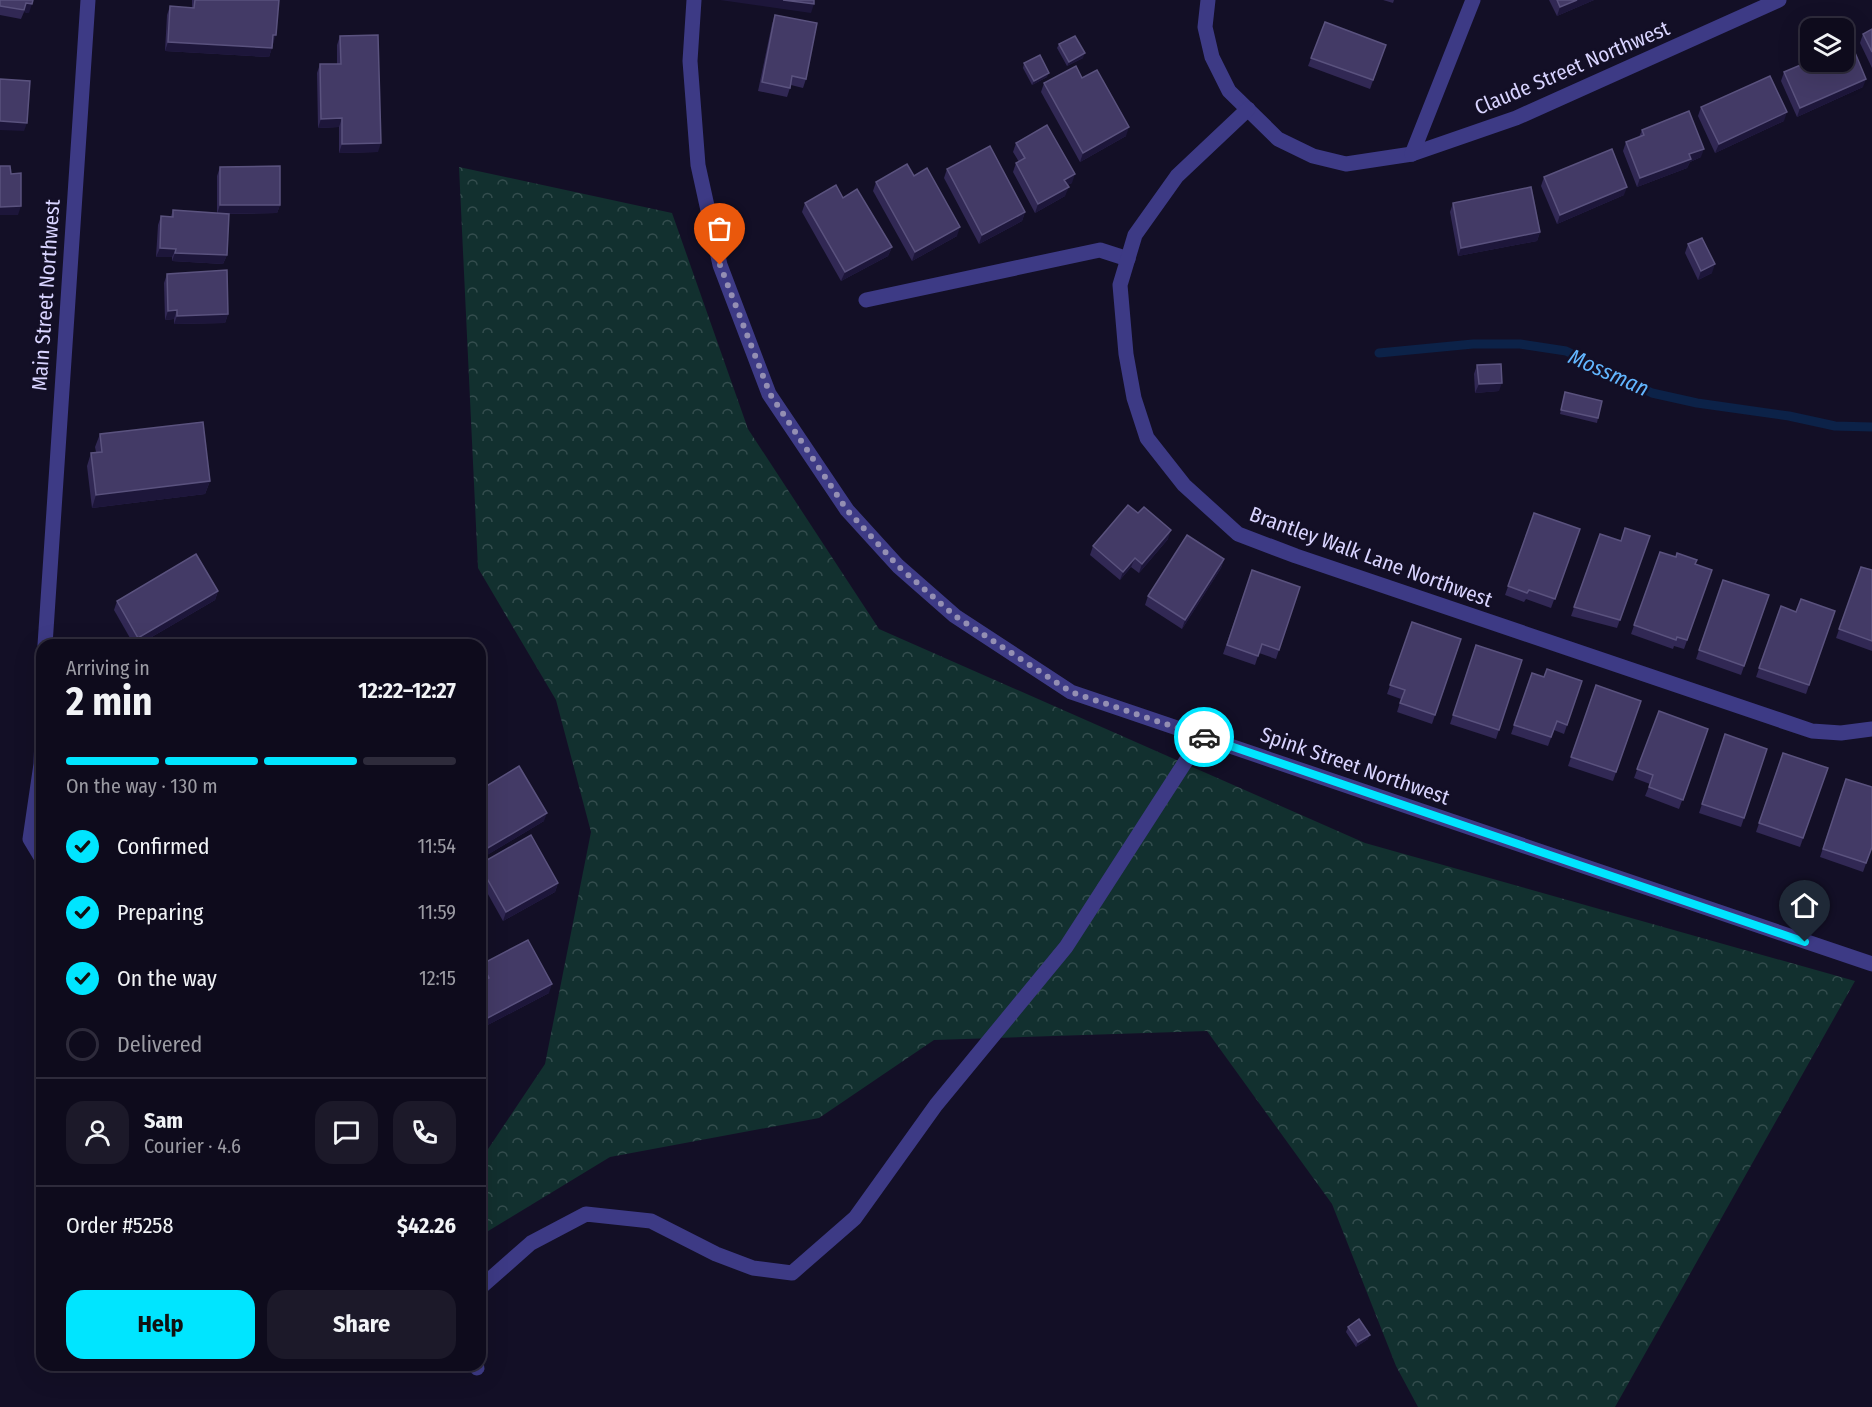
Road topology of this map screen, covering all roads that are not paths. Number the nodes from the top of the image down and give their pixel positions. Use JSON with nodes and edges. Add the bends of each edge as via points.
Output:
{"nodes":[{"id":1,"x":88,"y":0,"type":"edge"},
{"id":2,"x":694,"y":0,"type":"edge"},
{"id":3,"x":1208,"y":0,"type":"edge"},
{"id":4,"x":1473,"y":0,"type":"edge"},
{"id":5,"x":1779,"y":0,"type":"edge"},
{"id":6,"x":1248,"y":109,"type":"junction"},
{"id":7,"x":1412,"y":154,"type":"junction"},
{"id":8,"x":1128,"y":259,"type":"junction"},
{"id":9,"x":866,"y":300,"type":"dead end"},
{"id":10,"x":45,"y":639,"type":"edge"},
{"id":11,"x":1872,"y":729,"type":"edge"},
{"id":12,"x":1202,"y":736,"type":"junction"},
{"id":13,"x":36,"y":798,"type":"edge"},
{"id":14,"x":36,"y":849,"type":"edge"},
{"id":15,"x":1872,"y":964,"type":"edge"},
{"id":16,"x":486,"y":1283,"type":"edge"}],
"edges":[{"from":1,"to":10,"type":"street","name":"Main Street Northwest"},
{"from":2,"to":12,"type":"street","name":"Spink Street Northwest","via":[[690,61],[698,165],[720,265],[770,394],[847,510],[898,566],[955,616],[1071,692]]},
{"from":3,"to":6,"type":"street","name":"Claude Street Northwest","via":[[1206,27],[1212,57],[1229,91]]},
{"from":4,"to":7,"type":"street"},
{"from":5,"to":7,"type":"street","name":"Claude Street Northwest","via":[[1516,118]]},
{"from":6,"to":7,"type":"street","name":"Claude Street Northwest","via":[[1278,139],[1312,156],[1346,164]]},
{"from":6,"to":8,"type":"street","name":"Brantley Walk Lane Northwest","via":[[1177,176],[1135,235]]},
{"from":8,"to":9,"type":"street","via":[[1100,249]]},
{"from":8,"to":11,"type":"street","name":"Brantley Walk Lane Northwest","via":[[1120,285],[1126,354],[1147,438],[1184,485],[1238,534],[1812,731]]},
{"from":12,"to":15,"type":"street","name":"Spink Street Northwest"},
{"from":12,"to":16,"type":"street","via":[[1066,947],[936,1104],[855,1218],[792,1273],[716,1254],[651,1221],[586,1214],[531,1243]]},
{"from":13,"to":14,"type":"street","via":[[30,839]]}]}
